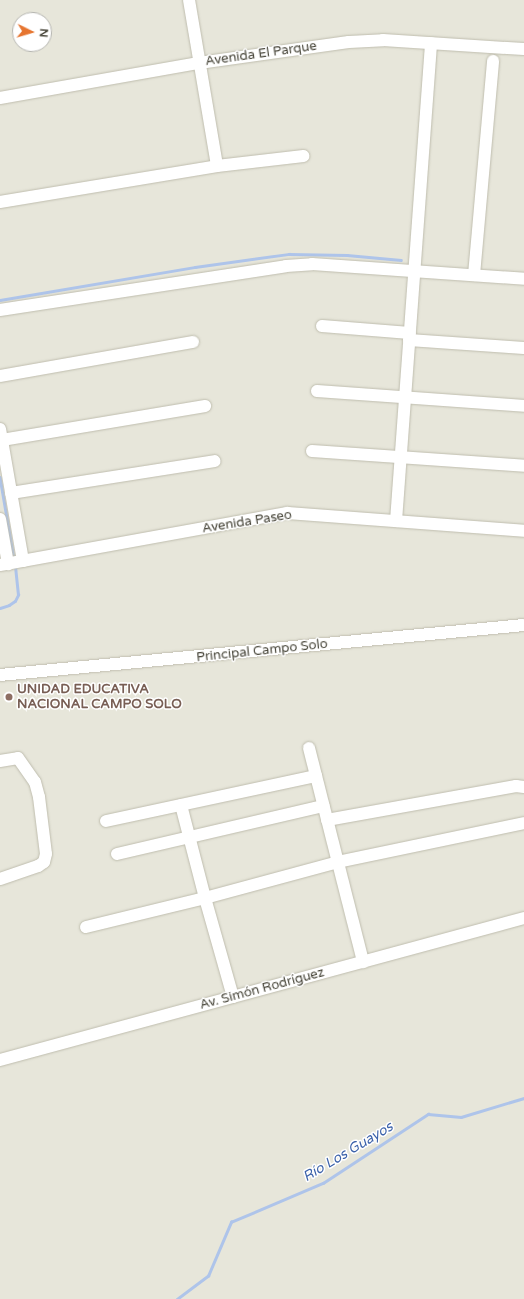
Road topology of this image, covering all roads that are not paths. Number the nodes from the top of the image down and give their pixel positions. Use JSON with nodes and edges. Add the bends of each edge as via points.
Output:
{"nodes":[{"id":1,"x":189,"y":0,"type":"edge"},
{"id":2,"x":431,"y":43,"type":"junction"},
{"id":3,"x":524,"y":49,"type":"edge"},
{"id":4,"x":492,"y":61,"type":"dead end"},
{"id":5,"x":199,"y":63,"type":"junction"},
{"id":6,"x":0,"y":98,"type":"edge"},
{"id":7,"x":303,"y":156,"type":"dead end"},
{"id":8,"x":217,"y":166,"type":"junction"},
{"id":9,"x":0,"y":202,"type":"edge"},
{"id":10,"x":414,"y":271,"type":"junction"},
{"id":11,"x":474,"y":275,"type":"junction"},
{"id":12,"x":524,"y":279,"type":"edge"},
{"id":13,"x":0,"y":310,"type":"edge"},
{"id":14,"x":322,"y":326,"type":"dead end"},
{"id":15,"x":409,"y":337,"type":"junction"},
{"id":16,"x":193,"y":342,"type":"dead end"},
{"id":17,"x":524,"y":348,"type":"edge"},
{"id":18,"x":0,"y":376,"type":"edge"},
{"id":19,"x":317,"y":391,"type":"dead end"},
{"id":20,"x":405,"y":397,"type":"junction"},
{"id":21,"x":205,"y":406,"type":"dead end"},
{"id":22,"x":524,"y":406,"type":"edge"},
{"id":23,"x":1,"y":435,"type":"edge"},
{"id":24,"x":312,"y":451,"type":"dead end"},
{"id":25,"x":400,"y":457,"type":"junction"},
{"id":26,"x":215,"y":461,"type":"dead end"},
{"id":27,"x":524,"y":466,"type":"edge"},
{"id":28,"x":11,"y":493,"type":"junction"},
{"id":29,"x":0,"y":519,"type":"edge"},
{"id":30,"x":396,"y":521,"type":"junction"},
{"id":31,"x":524,"y":531,"type":"edge"},
{"id":32,"x":13,"y":563,"type":"edge"},
{"id":33,"x":524,"y":625,"type":"edge"},
{"id":34,"x":0,"y":675,"type":"edge"},
{"id":35,"x":309,"y":748,"type":"dead end"},
{"id":36,"x":0,"y":761,"type":"edge"},
{"id":37,"x":316,"y":776,"type":"junction"},
{"id":38,"x":524,"y":787,"type":"edge"},
{"id":39,"x":181,"y":805,"type":"junction"},
{"id":40,"x":324,"y":806,"type":"junction"},
{"id":41,"x":106,"y":820,"type":"dead end"},
{"id":42,"x":327,"y":820,"type":"junction"},
{"id":43,"x":524,"y":824,"type":"edge"},
{"id":44,"x":190,"y":837,"type":"junction"},
{"id":45,"x":117,"y":854,"type":"dead end"},
{"id":46,"x":338,"y":862,"type":"junction"},
{"id":47,"x":0,"y":879,"type":"edge"},
{"id":48,"x":205,"y":898,"type":"junction"},
{"id":49,"x":524,"y":918,"type":"edge"},
{"id":50,"x":86,"y":927,"type":"dead end"},
{"id":51,"x":363,"y":962,"type":"junction"},
{"id":52,"x":233,"y":997,"type":"junction"},
{"id":53,"x":0,"y":1060,"type":"edge"}],
"edges":[{"from":1,"to":5,"type":"street"},
{"from":2,"to":3,"type":"street","name":"Avenida El Parque"},
{"from":2,"to":5,"type":"street","name":"Avenida El Parque","via":[[383,40],[349,42]]},
{"from":2,"to":10,"type":"street"},
{"from":4,"to":11,"type":"street"},
{"from":5,"to":6,"type":"street","name":"Avenida El Parque"},
{"from":5,"to":8,"type":"street"},
{"from":7,"to":8,"type":"street"},
{"from":8,"to":9,"type":"street"},
{"from":10,"to":11,"type":"street"},
{"from":10,"to":13,"type":"street","via":[[312,264],[286,266]]},
{"from":10,"to":15,"type":"street"},
{"from":11,"to":12,"type":"street"},
{"from":14,"to":15,"type":"street"},
{"from":15,"to":17,"type":"street"},
{"from":15,"to":20,"type":"street"},
{"from":16,"to":18,"type":"street"},
{"from":19,"to":20,"type":"street"},
{"from":20,"to":22,"type":"street"},
{"from":20,"to":25,"type":"street"},
{"from":21,"to":23,"type":"street"},
{"from":23,"to":28,"type":"street"},
{"from":24,"to":25,"type":"street"},
{"from":25,"to":27,"type":"street"},
{"from":25,"to":30,"type":"street"},
{"from":26,"to":28,"type":"street"},
{"from":28,"to":32,"type":"street"},
{"from":29,"to":32,"type":"street"},
{"from":30,"to":31,"type":"street","name":"Avenida Paseo"},
{"from":30,"to":32,"type":"street","name":"Avenida Paseo","via":[[287,513]]},
{"from":33,"to":34,"type":"street","name":"Principal Campo Solo"},
{"from":35,"to":37,"type":"street"},
{"from":36,"to":47,"type":"street","via":[[18,758],[34,782],[40,804],[46,854],[44,862],[38,866]]},
{"from":37,"to":39,"type":"street"},
{"from":37,"to":40,"type":"street"},
{"from":38,"to":42,"type":"street","via":[[516,786]]},
{"from":39,"to":41,"type":"street"},
{"from":39,"to":44,"type":"street"},
{"from":40,"to":42,"type":"street"},
{"from":40,"to":44,"type":"street"},
{"from":42,"to":46,"type":"street"},
{"from":43,"to":46,"type":"street"},
{"from":44,"to":45,"type":"street"},
{"from":44,"to":48,"type":"street"},
{"from":46,"to":48,"type":"street"},
{"from":46,"to":51,"type":"street"},
{"from":48,"to":50,"type":"street"},
{"from":48,"to":52,"type":"street"},
{"from":49,"to":51,"type":"street","name":"Av. Simón Rodríguez"},
{"from":51,"to":52,"type":"street","name":"Av. Simón Rodríguez"},
{"from":52,"to":53,"type":"street","name":"Av. Simón Rodríguez"}]}
